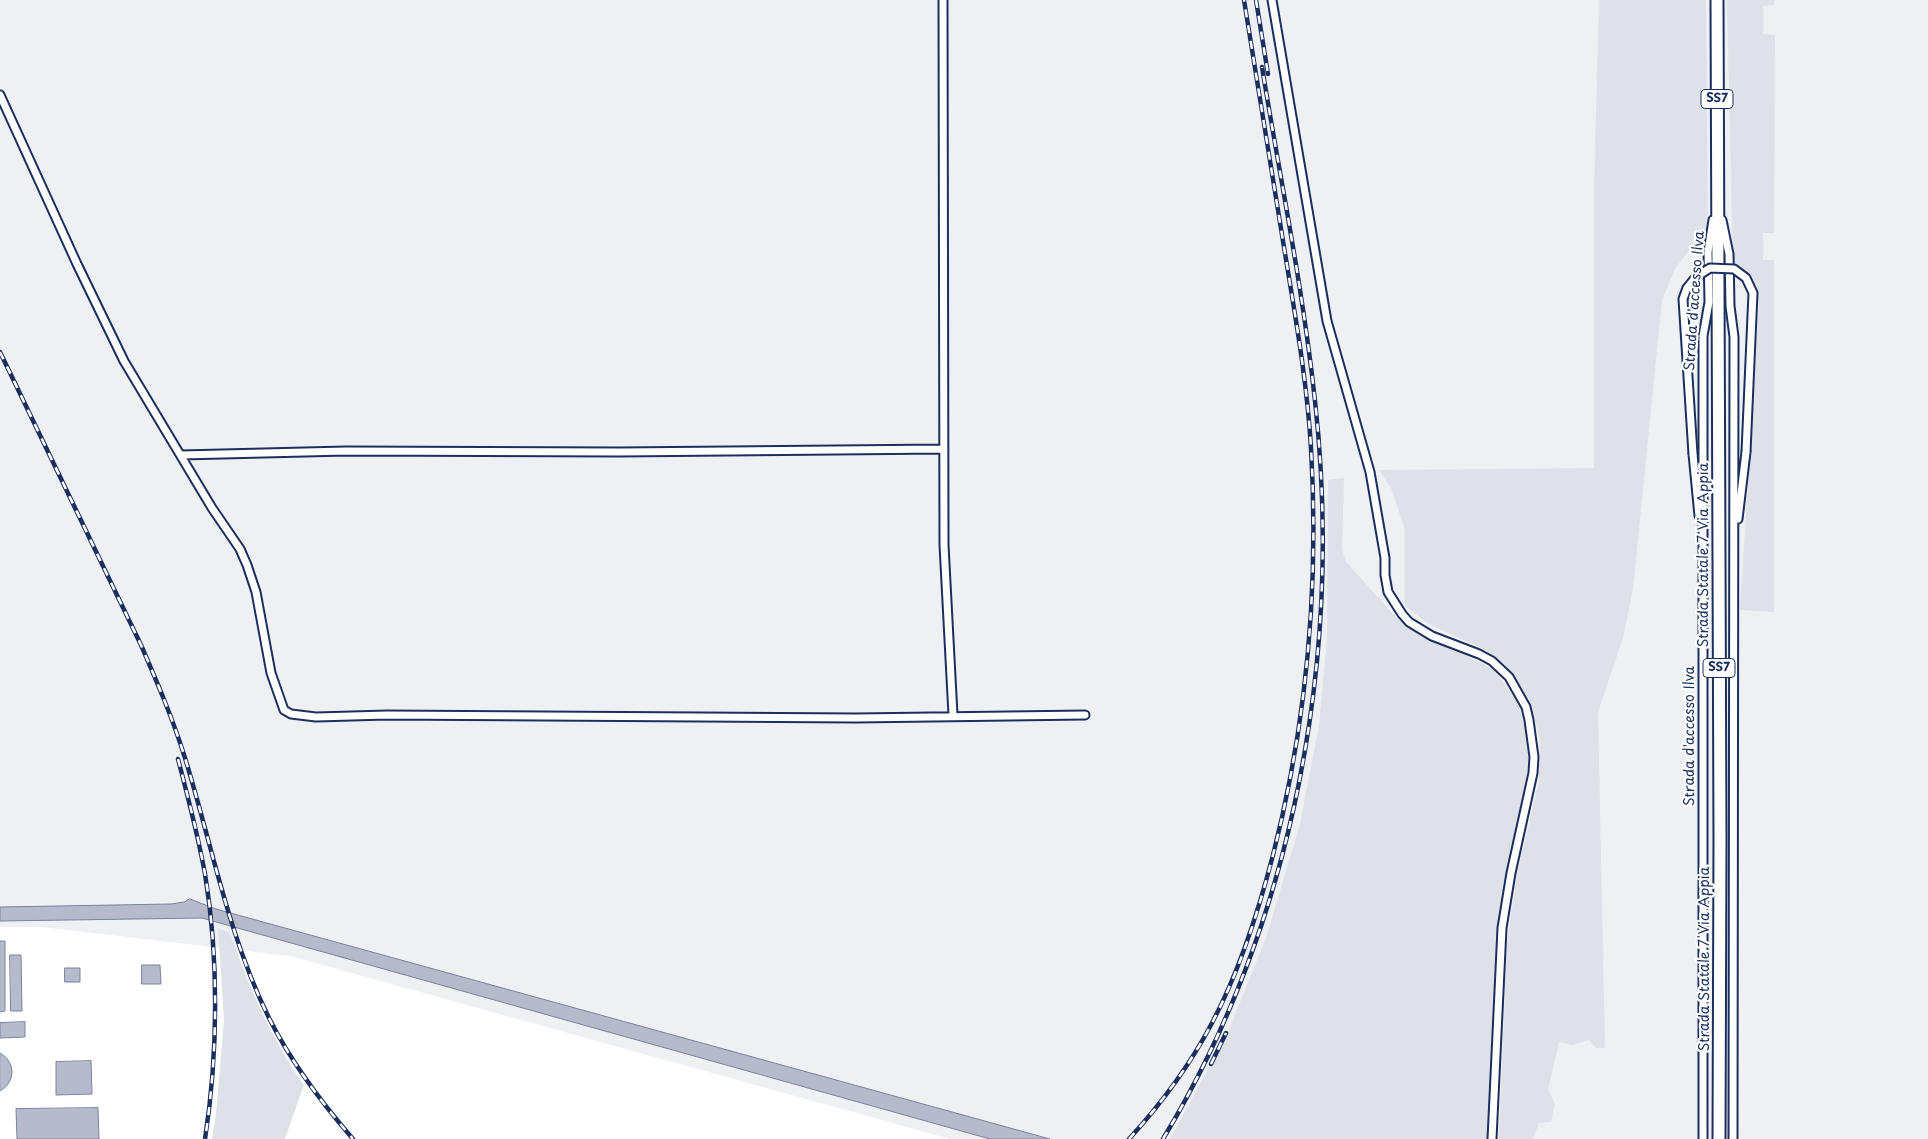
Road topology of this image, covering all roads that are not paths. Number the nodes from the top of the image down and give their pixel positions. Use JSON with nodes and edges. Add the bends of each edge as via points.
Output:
{"nodes":[{"id":1,"x":943,"y":0,"type":"edge"},
{"id":2,"x":1272,"y":0,"type":"edge"},
{"id":3,"x":1717,"y":0,"type":"edge"},
{"id":4,"x":0,"y":94,"type":"edge"},
{"id":5,"x":1717,"y":198,"type":"junction"},
{"id":6,"x":944,"y":449,"type":"junction"},
{"id":7,"x":181,"y":455,"type":"junction"},
{"id":8,"x":1734,"y":554,"type":"junction"},
{"id":9,"x":1702,"y":556,"type":"junction"},
{"id":10,"x":1085,"y":715,"type":"dead end"},
{"id":11,"x":953,"y":716,"type":"junction"},
{"id":12,"x":1492,"y":1139,"type":"edge"},
{"id":13,"x":1703,"y":1139,"type":"edge"},
{"id":14,"x":1719,"y":1139,"type":"edge"},
{"id":15,"x":1733,"y":1139,"type":"edge"}],
"edges":[{"from":1,"to":6,"type":"street"},
{"from":2,"to":12,"type":"street","via":[[1327,321],[1370,472],[1386,558],[1388,592],[1414,626],[1480,654],[1501,669],[1526,707],[1529,720],[1533,773],[1502,928]]},
{"from":3,"to":5,"type":"main road","name":"Strada Statale 7 Via Appia","number":"SS7"},
{"from":4,"to":7,"type":"street","via":[[124,361]]},
{"from":5,"to":8,"type":"street","name":"Strada d'accesso Ilva","via":[[1728,254],[1734,336]]},
{"from":5,"to":9,"type":"street","name":"Strada d'accesso Ilva","via":[[1708,252],[1709,302],[1703,336]]},
{"from":5,"to":14,"type":"main road","name":"Strada Statale 7 Via Appia","number":"SS7"},
{"from":6,"to":7,"type":"street","via":[[346,451]]},
{"from":6,"to":11,"type":"street","via":[[944,554]]},
{"from":7,"to":11,"type":"street","via":[[247,565],[256,592],[272,673],[284,710],[291,714]]},
{"from":8,"to":9,"type":"street","bridge":true,"via":[[1746,452],[1753,293],[1746,278],[1734,269],[1710,268],[1696,277],[1683,299]]},
{"from":8,"to":15,"type":"street","name":"Strada d'accesso Ilva"},
{"from":9,"to":13,"type":"street","name":"Strada d'accesso Ilva"},
{"from":10,"to":11,"type":"street"}]}
